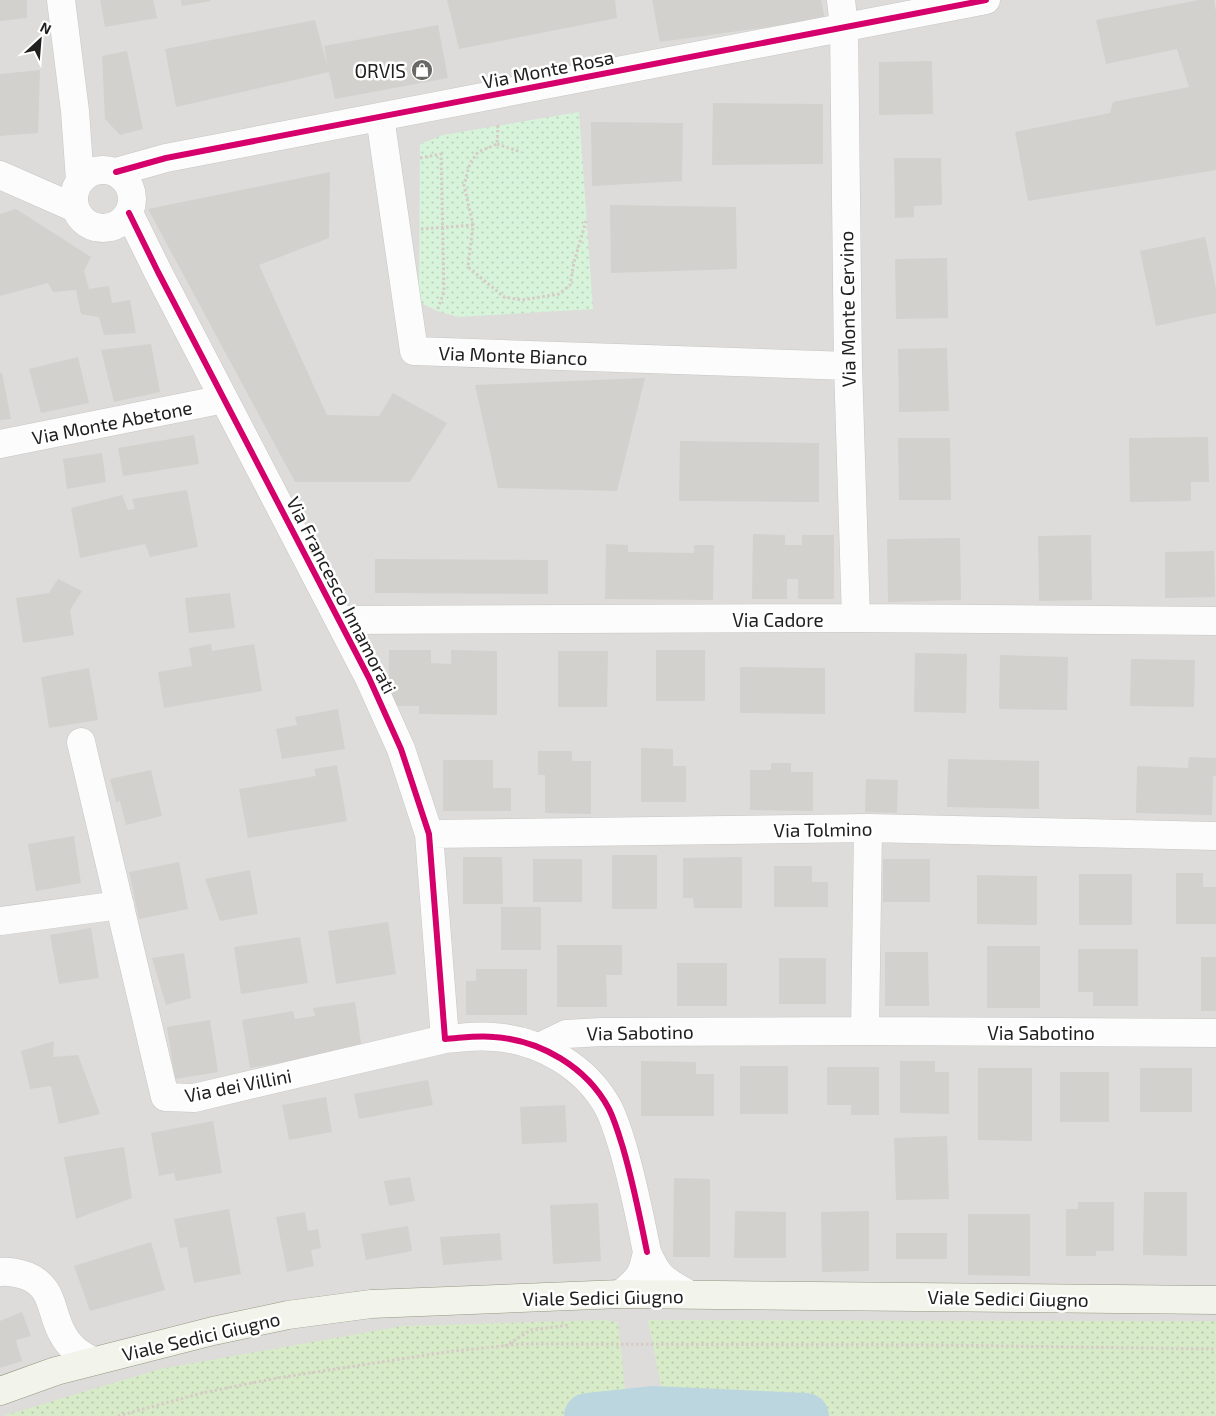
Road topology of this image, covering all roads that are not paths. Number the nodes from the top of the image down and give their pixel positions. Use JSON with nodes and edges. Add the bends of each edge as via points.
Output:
{"nodes":[{"id":1,"x":61,"y":0,"type":"edge"},
{"id":2,"x":841,"y":0,"type":"edge"},
{"id":3,"x":986,"y":0,"type":"edge"},
{"id":4,"x":844,"y":28,"type":"junction"},
{"id":5,"x":75,"y":111,"type":"junction"},
{"id":6,"x":380,"y":117,"type":"junction"},
{"id":7,"x":150,"y":162,"type":"junction"},
{"id":8,"x":111,"y":171,"type":"junction"},
{"id":9,"x":0,"y":175,"type":"edge"},
{"id":10,"x":80,"y":180,"type":"junction"},
{"id":11,"x":131,"y":204,"type":"junction"},
{"id":12,"x":75,"y":208,"type":"junction"},
{"id":13,"x":106,"y":229,"type":"junction"},
{"id":14,"x":158,"y":272,"type":"junction"},
{"id":15,"x":848,"y":366,"type":"junction"},
{"id":16,"x":224,"y":399,"type":"junction"},
{"id":17,"x":0,"y":444,"type":"edge"},
{"id":18,"x":856,"y":618,"type":"junction"},
{"id":19,"x":339,"y":620,"type":"junction"},
{"id":20,"x":1216,"y":621,"type":"edge"},
{"id":21,"x":81,"y":742,"type":"dead end"},
{"id":22,"x":868,"y":828,"type":"junction"},
{"id":23,"x":429,"y":834,"type":"junction"},
{"id":24,"x":1216,"y":836,"type":"edge"},
{"id":25,"x":120,"y":905,"type":"junction"},
{"id":26,"x":0,"y":920,"type":"edge"},
{"id":27,"x":865,"y":1031,"type":"junction"},
{"id":28,"x":1216,"y":1033,"type":"edge"},
{"id":29,"x":445,"y":1039,"type":"junction"},
{"id":30,"x":538,"y":1047,"type":"junction"},
{"id":31,"x":647,"y":1252,"type":"junction"},
{"id":32,"x":0,"y":1272,"type":"edge"},
{"id":33,"x":621,"y":1294,"type":"junction"},
{"id":34,"x":688,"y":1294,"type":"junction"},
{"id":35,"x":1216,"y":1300,"type":"edge"},
{"id":36,"x":61,"y":1331,"type":"junction"},
{"id":37,"x":93,"y":1361,"type":"junction"},
{"id":38,"x":56,"y":1371,"type":"junction"},
{"id":39,"x":0,"y":1391,"type":"edge"}],
"edges":[{"from":1,"to":5,"type":"street"},
{"from":2,"to":4,"type":"street","name":"Via Monte Cervino"},
{"from":3,"to":4,"type":"street","name":"Via Monte Rosa"},
{"from":4,"to":6,"type":"street","name":"Via Monte Rosa"},
{"from":4,"to":15,"type":"street","name":"Via Monte Cervino"},
{"from":5,"to":8,"type":"street","name":"Via Francesco Innamorati"},
{"from":5,"to":10,"type":"street"},
{"from":6,"to":7,"type":"street","name":"Via Monte Rosa"},
{"from":6,"to":15,"type":"street","name":"Via Monte Bianco","via":[[414,351]]},
{"from":7,"to":8,"type":"street","name":"Via Monte Rosa"},
{"from":7,"to":11,"type":"street","via":[[137,182]]},
{"from":8,"to":10,"type":"street","via":[[96,170]]},
{"from":8,"to":11,"type":"street","name":"Via Francesco Innamorati","via":[[124,178],[130,186]]},
{"from":9,"to":12,"type":"street","name":"Via Francesco Innamorati"},
{"from":10,"to":12,"type":"street","via":[[75,189]]},
{"from":11,"to":13,"type":"street","via":[[123,221]]},
{"from":11,"to":14,"type":"street","name":"Via Francesco Innamorati"},
{"from":12,"to":13,"type":"street","name":"Via Francesco Innamorati","via":[[87,224]]},
{"from":13,"to":14,"type":"street","name":"Via Francesco Innamorati","via":[[125,240]]},
{"from":14,"to":16,"type":"street","name":"Via Francesco Innamorati"},
{"from":15,"to":18,"type":"street","name":"Via Monte Cervino"},
{"from":16,"to":17,"type":"street","name":"Via Monte Abetone"},
{"from":16,"to":19,"type":"street","name":"Via Francesco Innamorati"},
{"from":18,"to":19,"type":"street","name":"Via Cadore"},
{"from":18,"to":20,"type":"street","name":"Via Cadore"},
{"from":19,"to":23,"type":"street","name":"Via Francesco Innamorati","via":[[401,749]]},
{"from":21,"to":25,"type":"street","name":"Via dei Villini"},
{"from":22,"to":23,"type":"street","name":"Via Tolmino"},
{"from":22,"to":24,"type":"street","name":"Via Tolmino"},
{"from":22,"to":27,"type":"street"},
{"from":23,"to":29,"type":"street","name":"Via Francesco Innamorati"},
{"from":25,"to":26,"type":"street"},
{"from":25,"to":29,"type":"street","name":"Via dei Villini","via":[[165,1097],[194,1098]]},
{"from":27,"to":28,"type":"street","name":"Via Sabotino"},
{"from":27,"to":30,"type":"street","name":"Via Sabotino","via":[[584,1033],[566,1034]]},
{"from":29,"to":30,"type":"street","via":[[494,1037]]},
{"from":30,"to":31,"type":"street","via":[[578,1071],[608,1108],[626,1159]]},
{"from":31,"to":33,"type":"street","via":[[640,1276]]},
{"from":31,"to":34,"type":"street","via":[[660,1276]]},
{"from":32,"to":36,"type":"street","via":[[18,1273],[43,1286]]},
{"from":33,"to":34,"type":"main road","name":"Viale Sedici Giugno"},
{"from":33,"to":37,"type":"main road","name":"Viale Sedici Giugno","via":[[371,1304],[232,1327]]},
{"from":34,"to":35,"type":"main road","name":"Viale Sedici Giugno"},
{"from":36,"to":37,"type":"street","via":[[74,1350]]},
{"from":36,"to":38,"type":"street","via":[[61,1352]]},
{"from":37,"to":38,"type":"main road","name":"Viale Sedici Giugno"},
{"from":38,"to":39,"type":"main road","name":"Viale Sedici Giugno"}]}
